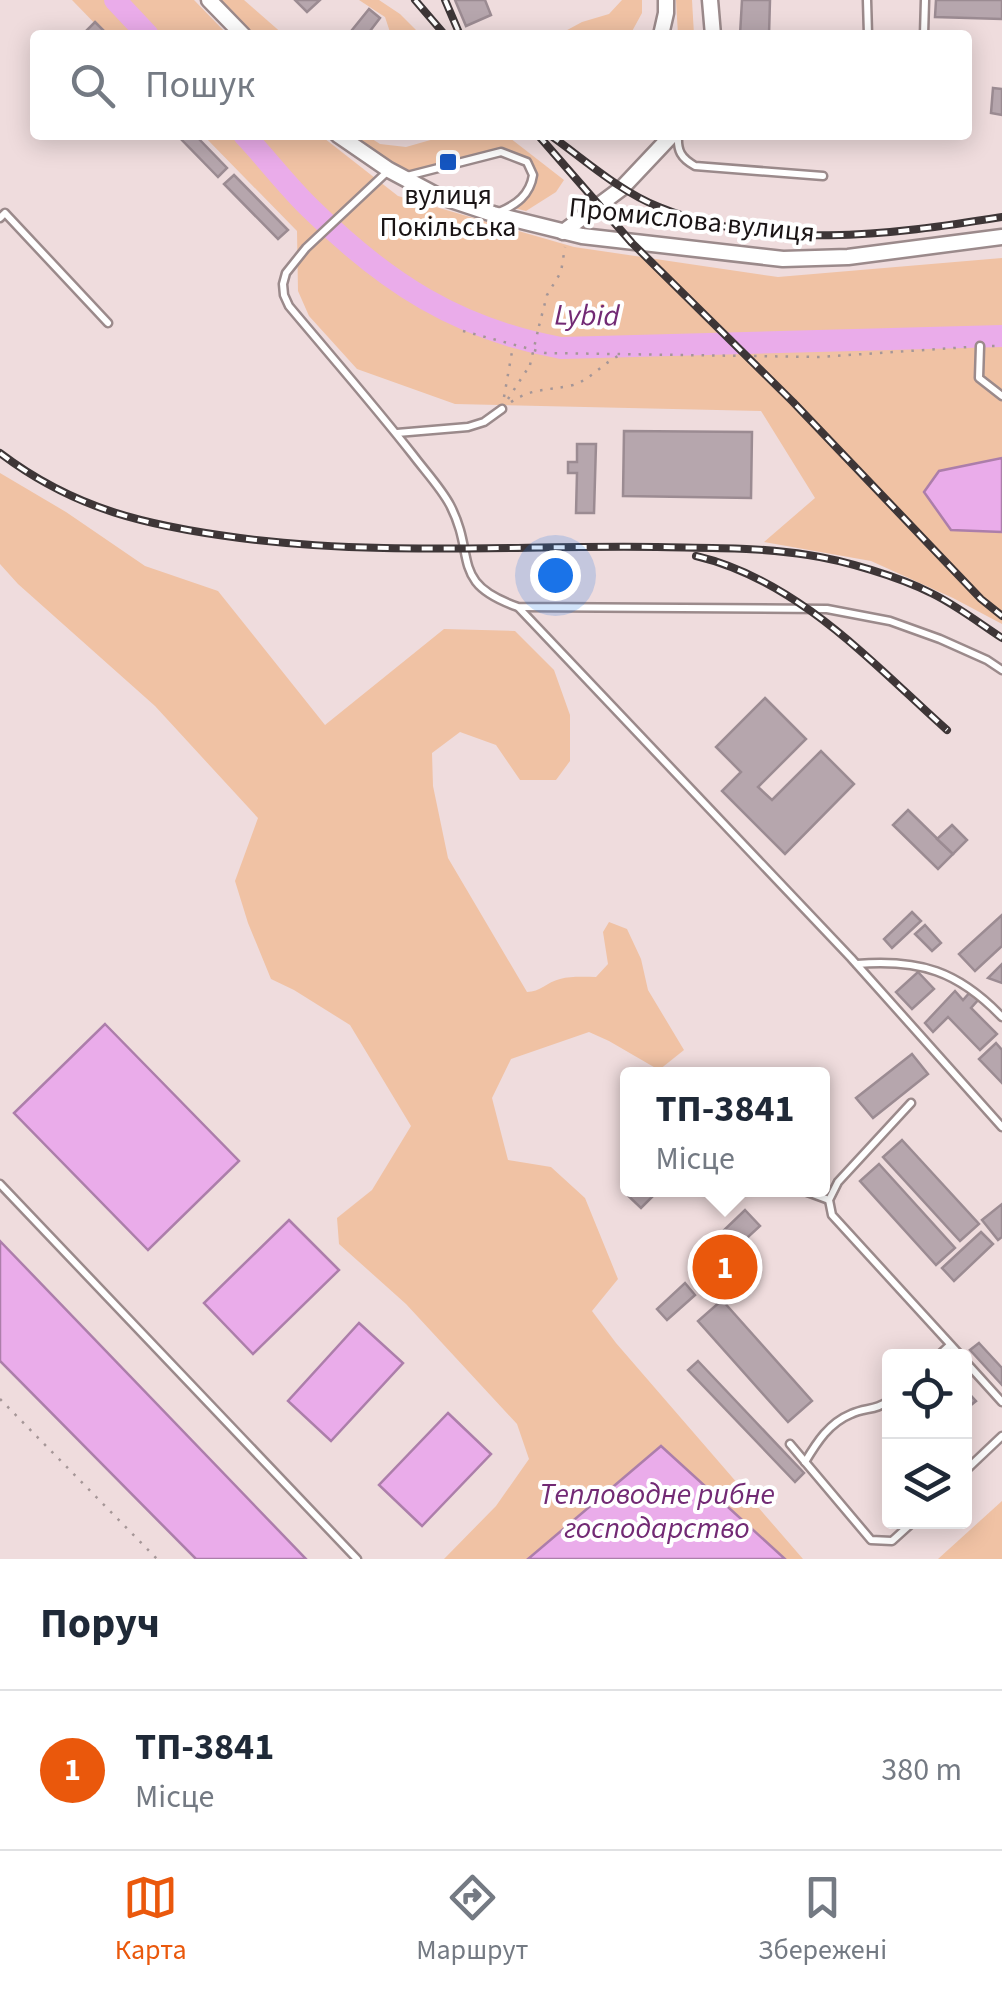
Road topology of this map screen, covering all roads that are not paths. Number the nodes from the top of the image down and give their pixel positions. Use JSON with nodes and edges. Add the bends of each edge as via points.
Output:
{"nodes":[{"id":1,"x":209,"y":0,"type":"edge"},
{"id":2,"x":666,"y":0,"type":"edge"},
{"id":3,"x":710,"y":0,"type":"edge"},
{"id":4,"x":867,"y":0,"type":"edge"},
{"id":5,"x":925,"y":0,"type":"edge"},
{"id":6,"x":238,"y":30,"type":"edge"},
{"id":7,"x":662,"y":30,"type":"edge"},
{"id":8,"x":713,"y":30,"type":"edge"},
{"id":9,"x":868,"y":30,"type":"edge"},
{"id":10,"x":924,"y":30,"type":"edge"},
{"id":11,"x":345,"y":140,"type":"edge"},
{"id":12,"x":670,"y":140,"type":"edge"},
{"id":13,"x":676,"y":140,"type":"edge"},
{"id":14,"x":389,"y":170,"type":"junction"},
{"id":15,"x":823,"y":176,"type":"dead end"},
{"id":16,"x":403,"y":178,"type":"junction"},
{"id":17,"x":493,"y":214,"type":"junction"},
{"id":18,"x":0,"y":218,"type":"edge"},
{"id":19,"x":565,"y":233,"type":"junction"},
{"id":20,"x":1002,"y":237,"type":"edge"},
{"id":21,"x":108,"y":323,"type":"dead end"},
{"id":22,"x":980,"y":346,"type":"road end"},
{"id":23,"x":1002,"y":396,"type":"edge"},
{"id":24,"x":502,"y":408,"type":"road end"},
{"id":25,"x":396,"y":433,"type":"junction"},
{"id":26,"x":518,"y":607,"type":"junction"},
{"id":27,"x":1002,"y":670,"type":"edge"},
{"id":28,"x":856,"y":964,"type":"junction"},
{"id":29,"x":1002,"y":1017,"type":"edge"},
{"id":30,"x":911,"y":1103,"type":"dead end"},
{"id":31,"x":1002,"y":1127,"type":"edge"},
{"id":32,"x":0,"y":1184,"type":"edge"},
{"id":33,"x":821,"y":1197,"type":"edge"},
{"id":34,"x":829,"y":1200,"type":"junction"},
{"id":35,"x":950,"y":1344,"type":"junction"},
{"id":36,"x":945,"y":1349,"type":"edge"},
{"id":37,"x":954,"y":1349,"type":"edge"},
{"id":38,"x":972,"y":1369,"type":"edge"},
{"id":39,"x":1002,"y":1402,"type":"edge"},
{"id":40,"x":882,"y":1405,"type":"edge"},
{"id":41,"x":1002,"y":1436,"type":"edge"},
{"id":42,"x":790,"y":1444,"type":"dead end"},
{"id":43,"x":806,"y":1462,"type":"junction"},
{"id":44,"x":972,"y":1464,"type":"edge"},
{"id":45,"x":905,"y":1529,"type":"edge"},
{"id":46,"x":357,"y":1559,"type":"edge"}],
"edges":[{"from":1,"to":6,"type":"street"},
{"from":2,"to":7,"type":"street"},
{"from":3,"to":8,"type":"street"},
{"from":4,"to":9,"type":"lane"},
{"from":5,"to":10,"type":"lane"},
{"from":11,"to":14,"type":"street","name":"Промислова вулиця"},
{"from":12,"to":19,"type":"street"},
{"from":13,"to":15,"type":"lane","via":[[684,160],[695,166]]},
{"from":14,"to":16,"type":"street","name":"Промислова вулиця"},
{"from":14,"to":25,"type":"lane","via":[[306,248],[283,284],[289,306]]},
{"from":16,"to":17,"type":"street","name":"Промислова вулиця"},
{"from":16,"to":17,"type":"lane","via":[[502,152],[527,162],[533,176],[528,193]]},
{"from":17,"to":19,"type":"street","name":"Промислова вулиця"},
{"from":18,"to":21,"type":"lane","via":[[5,213]]},
{"from":19,"to":20,"type":"street","name":"Промислова вулиця","via":[[783,258],[848,257]]},
{"from":22,"to":23,"type":"lane","via":[[979,378]]},
{"from":24,"to":25,"type":"lane","via":[[468,427]]},
{"from":25,"to":26,"type":"lane","via":[[448,502],[478,586]]},
{"from":26,"to":27,"type":"lane","via":[[827,609],[940,638]]},
{"from":26,"to":28,"type":"lane"},
{"from":28,"to":29,"type":"lane","via":[[944,972],[981,994]]},
{"from":28,"to":31,"type":"lane"},
{"from":30,"to":34,"type":"lane"},
{"from":32,"to":46,"type":"lane"},
{"from":33,"to":34,"type":"lane"},
{"from":34,"to":35,"type":"lane","via":[[832,1215]]},
{"from":35,"to":36,"type":"lane"},
{"from":35,"to":37,"type":"lane"},
{"from":38,"to":39,"type":"lane"},
{"from":40,"to":43,"type":"lane","via":[[851,1414],[821,1435]]},
{"from":41,"to":44,"type":"lane"},
{"from":42,"to":43,"type":"lane"},
{"from":43,"to":45,"type":"lane","via":[[871,1540],[892,1541]]}]}
